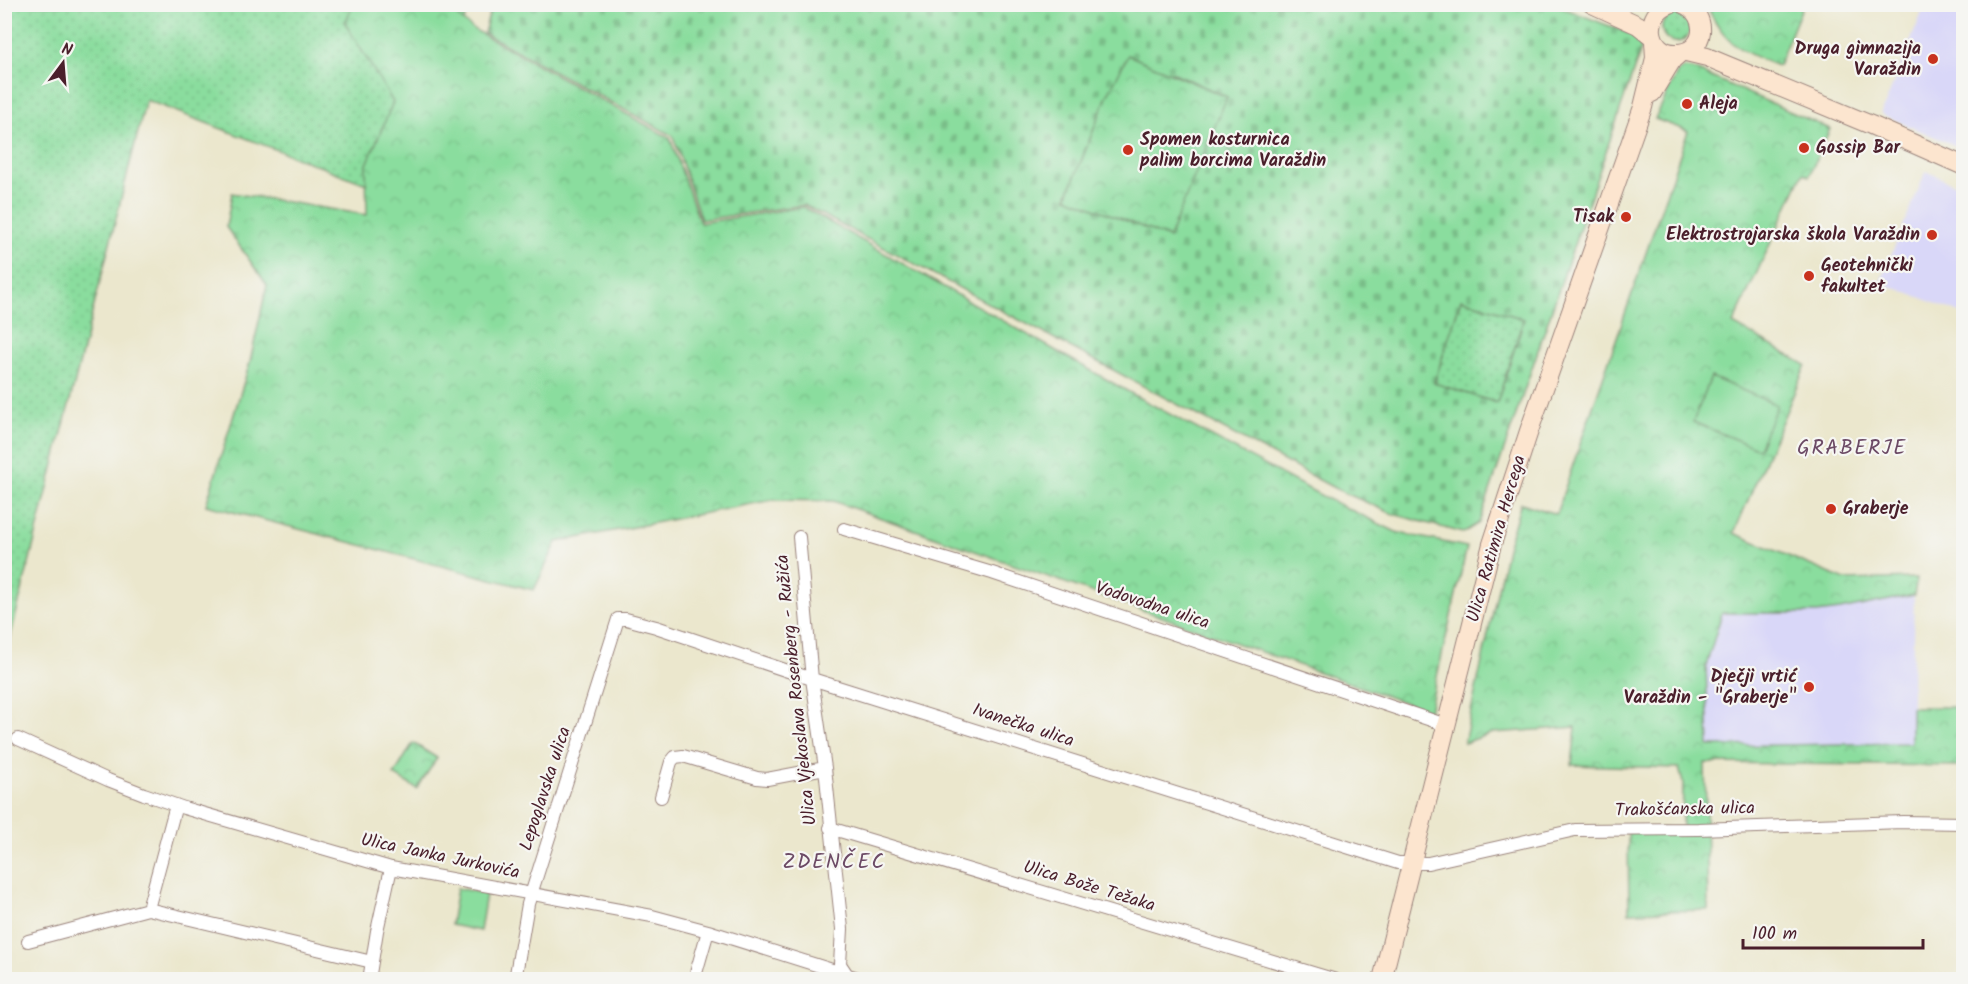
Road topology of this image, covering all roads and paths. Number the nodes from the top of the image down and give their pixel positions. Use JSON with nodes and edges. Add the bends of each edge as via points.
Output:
{"nodes":[{"id":1,"x":1595,"y":6,"type":"edge"},
{"id":2,"x":1676,"y":6,"type":"edge"},
{"id":3,"x":1701,"y":30,"type":"junction"},
{"id":4,"x":1654,"y":39,"type":"junction"},
{"id":5,"x":1683,"y":52,"type":"junction"},
{"id":6,"x":1760,"y":78,"type":"junction"},
{"id":7,"x":1643,"y":107,"type":"junction"},
{"id":8,"x":1964,"y":166,"type":"edge"},
{"id":9,"x":844,"y":529,"type":"dead end"},
{"id":10,"x":799,"y":537,"type":"dead end"},
{"id":11,"x":626,"y":619,"type":"joint"},
{"id":12,"x":812,"y":679,"type":"junction"},
{"id":13,"x":1446,"y":725,"type":"junction"},
{"id":14,"x":18,"y":739,"type":"dead end"},
{"id":15,"x":825,"y":768,"type":"junction"},
{"id":16,"x":661,"y":797,"type":"dead end"},
{"id":17,"x":176,"y":805,"type":"junction"},
{"id":18,"x":1964,"y":823,"type":"edge"},
{"id":19,"x":830,"y":828,"type":"junction"},
{"id":20,"x":1411,"y":864,"type":"junction"},
{"id":21,"x":391,"y":868,"type":"junction"},
{"id":22,"x":531,"y":895,"type":"junction"},
{"id":23,"x":148,"y":909,"type":"junction"},
{"id":24,"x":708,"y":931,"type":"junction"},
{"id":25,"x":28,"y":941,"type":"dead end"},
{"id":26,"x":372,"y":962,"type":"junction"},
{"id":27,"x":848,"y":977,"type":"edge"},
{"id":28,"x":369,"y":980,"type":"edge"},
{"id":29,"x":515,"y":980,"type":"edge"},
{"id":30,"x":694,"y":980,"type":"edge"},
{"id":31,"x":864,"y":980,"type":"edge"},
{"id":32,"x":1336,"y":980,"type":"edge"},
{"id":33,"x":1382,"y":980,"type":"edge"}],
"edges":[{"from":1,"to":2,"type":"main road","via":[[1639,13]]},
{"from":1,"to":4,"type":"main road","via":[[1638,25]]},
{"from":2,"to":3,"type":"main road","via":[[1698,17]]},
{"from":2,"to":4,"type":"main road","via":[[1652,22]]},
{"from":3,"to":5,"type":"main road","via":[[1697,43]]},
{"from":3,"to":6,"type":"main road","via":[[1713,45]]},
{"from":4,"to":5,"type":"main road","via":[[1665,51]]},
{"from":4,"to":7,"type":"main road","name":"Ulica Ratimira Hercega","via":[[1655,60]]},
{"from":5,"to":6,"type":"main road"},
{"from":5,"to":7,"type":"main road","name":"Ulica Ratimira Hercega","via":[[1672,60]]},
{"from":6,"to":8,"type":"main road"},
{"from":7,"to":13,"type":"main road","name":"Ulica Ratimira Hercega","via":[[1502,512]]},
{"from":9,"to":13,"type":"street","name":"Vodovodna ulica","via":[[992,573]]},
{"from":10,"to":12,"type":"street","name":"Ulica Vjekoslava Rosenberg - Ružića"},
{"from":11,"to":12,"type":"street","name":"Ivanečka ulica"},
{"from":11,"to":22,"type":"street","name":"Lepoglavska ulica","via":[[618,619],[614,630]]},
{"from":12,"to":15,"type":"street","name":"Ulica Vjekoslava Rosenberg - Ružića"},
{"from":12,"to":20,"type":"street","name":"Ivanečka ulica"},
{"from":13,"to":20,"type":"main road","name":"Ulica Ratimira Hercega"},
{"from":14,"to":17,"type":"street","name":"Ulica Janka Jurkovića","via":[[108,780]]},
{"from":15,"to":16,"type":"street","via":[[767,779],[675,757]]},
{"from":15,"to":19,"type":"street","name":"Ulica Vjekoslava Rosenberg - Ružića"},
{"from":17,"to":21,"type":"street","name":"Ulica Janka Jurkovića"},
{"from":17,"to":23,"type":"street"},
{"from":18,"to":20,"type":"street","name":"Trakošćanska ulica","via":[[1575,830]]},
{"from":19,"to":27,"type":"street","name":"Ulica Vjekoslava Rosenberg - Ružića","via":[[842,928],[840,964]]},
{"from":19,"to":32,"type":"street","name":"Ulica Bože Težaka"},
{"from":20,"to":33,"type":"main road","name":"Ulica Ratimira Hercega"},
{"from":21,"to":22,"type":"street","name":"Ulica Janka Jurkovića"},
{"from":21,"to":26,"type":"street"},
{"from":22,"to":24,"type":"street","name":"Ulica Janka Jurkovića","via":[[652,916]]},
{"from":22,"to":29,"type":"street","name":"Lepoglavska ulica"},
{"from":23,"to":25,"type":"street"},
{"from":23,"to":26,"type":"street"},
{"from":24,"to":27,"type":"street","name":"Ulica Janka Jurkovića"},
{"from":24,"to":30,"type":"street"},
{"from":26,"to":28,"type":"street"},
{"from":27,"to":31,"type":"street","name":"Ulica Janka Jurkovića"}]}
